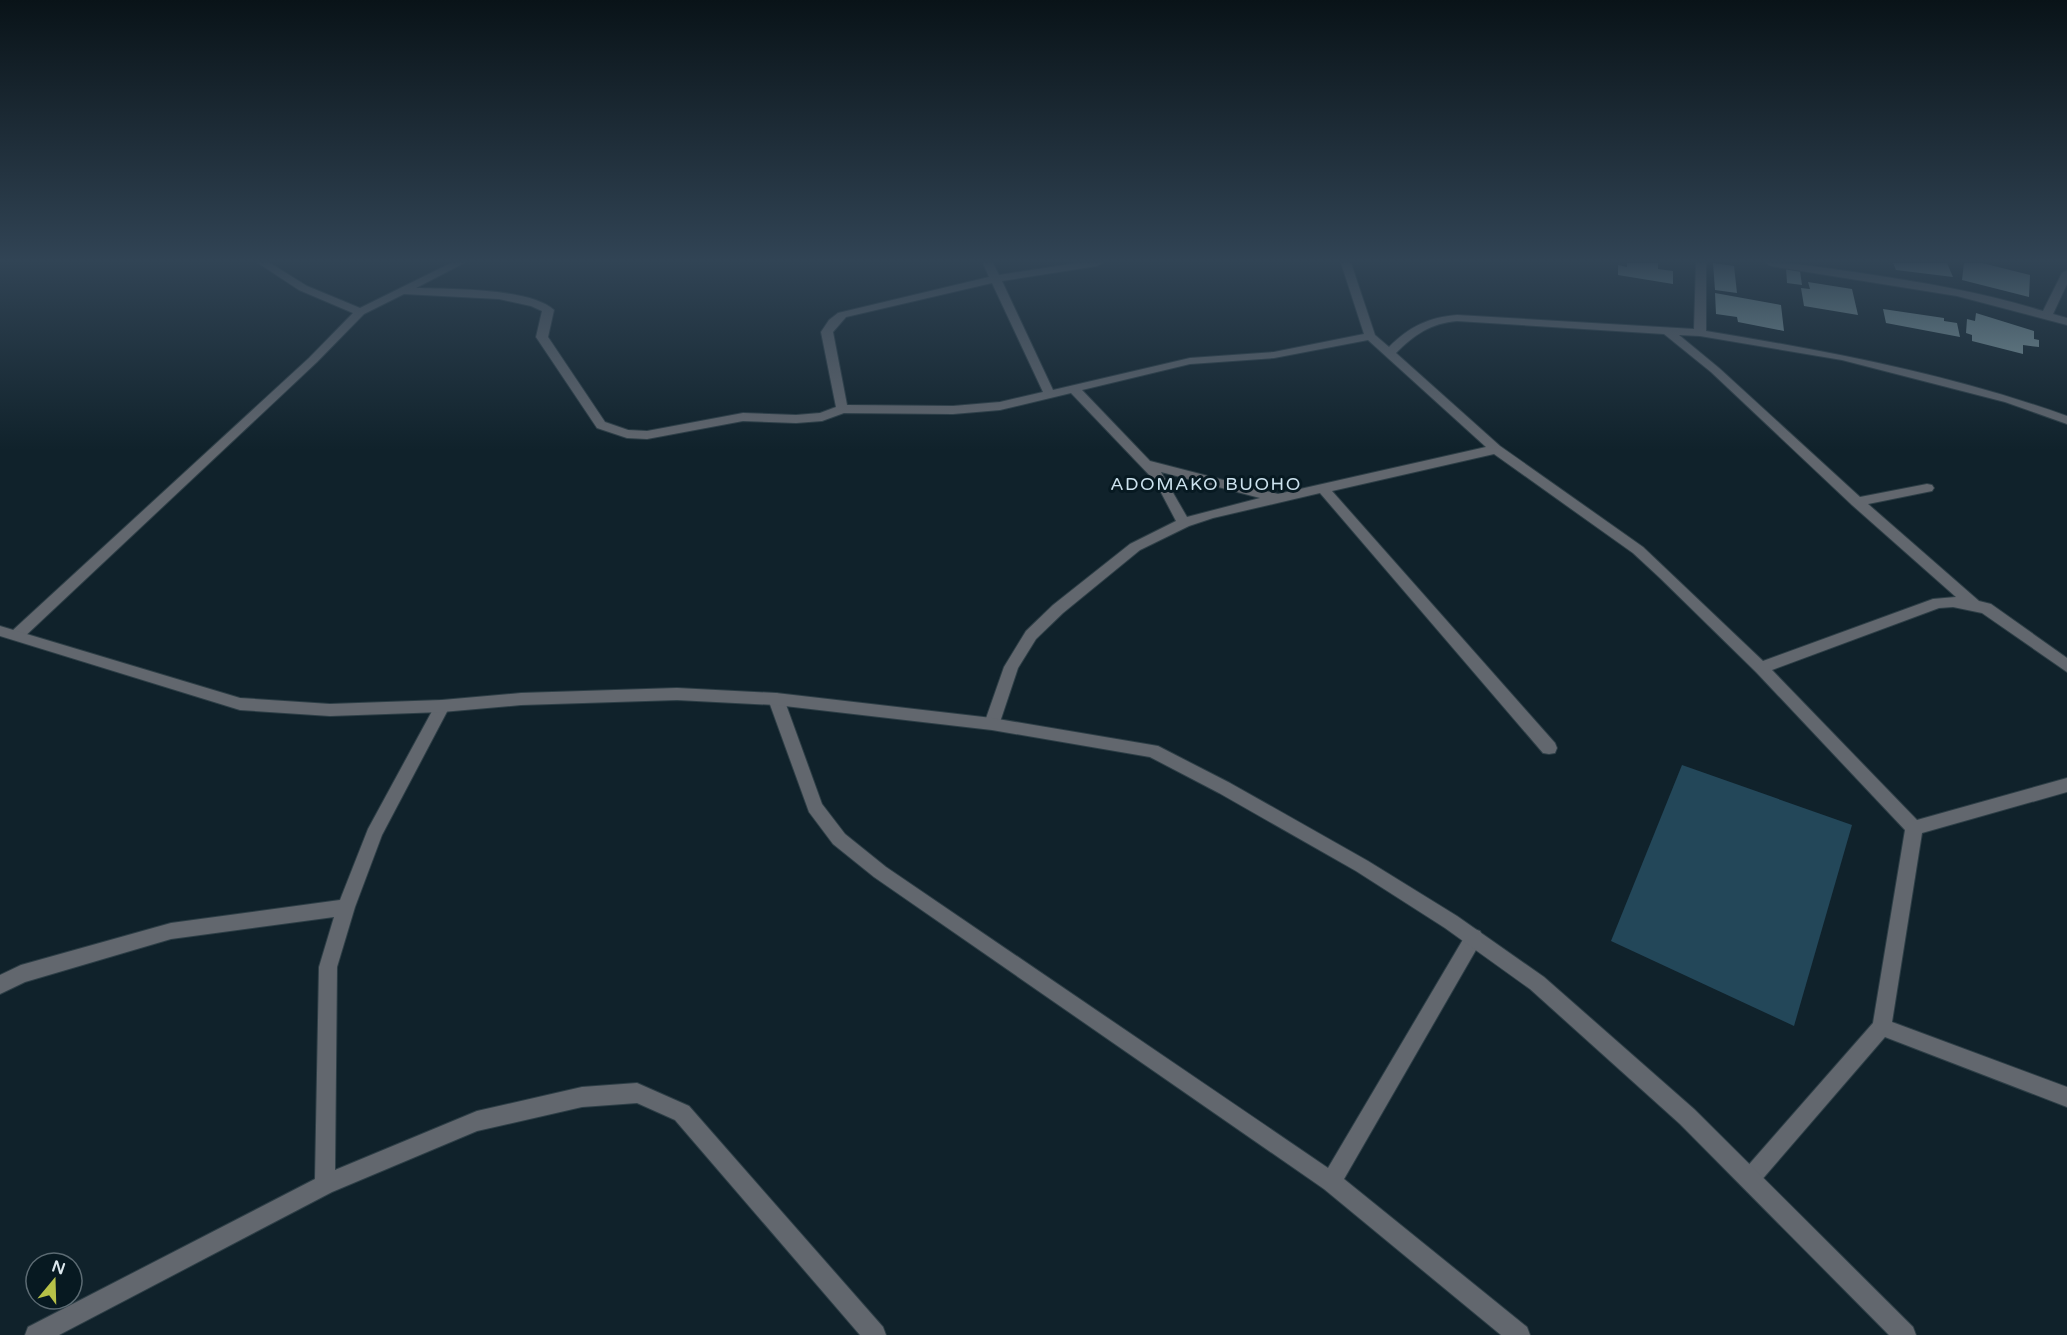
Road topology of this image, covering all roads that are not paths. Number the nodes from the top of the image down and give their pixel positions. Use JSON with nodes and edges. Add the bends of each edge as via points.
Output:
{"nodes":[{"id":1,"x":347,"y":325,"type":"edge"},
{"id":2,"x":545,"y":325,"type":"edge"},
{"id":3,"x":831,"y":325,"type":"edge"},
{"id":4,"x":1018,"y":325,"type":"edge"},
{"id":5,"x":1366,"y":325,"type":"edge"},
{"id":6,"x":1420,"y":325,"type":"edge"},
{"id":7,"x":1575,"y":325,"type":"edge"},
{"id":8,"x":1700,"y":325,"type":"edge"},
{"id":9,"x":1667,"y":331,"type":"junction"},
{"id":10,"x":1700,"y":333,"type":"junction"},
{"id":11,"x":1370,"y":336,"type":"junction"},
{"id":12,"x":1390,"y":352,"type":"junction"},
{"id":13,"x":1075,"y":390,"type":"junction"},
{"id":14,"x":1050,"y":395,"type":"junction"},
{"id":15,"x":842,"y":409,"type":"junction"},
{"id":16,"x":2067,"y":420,"type":"edge"},
{"id":17,"x":1496,"y":449,"type":"junction"},
{"id":18,"x":1146,"y":464,"type":"junction"},
{"id":19,"x":1927,"y":488,"type":"dead end"},
{"id":20,"x":1324,"y":490,"type":"junction"},
{"id":21,"x":1282,"y":499,"type":"junction"},
{"id":22,"x":1857,"y":502,"type":"junction"},
{"id":23,"x":1184,"y":523,"type":"junction"},
{"id":24,"x":1973,"y":604,"type":"junction"},
{"id":25,"x":0,"y":631,"type":"edge"},
{"id":26,"x":17,"y":635,"type":"junction"},
{"id":27,"x":2067,"y":666,"type":"edge"},
{"id":28,"x":1761,"y":668,"type":"junction"},
{"id":29,"x":776,"y":699,"type":"junction"},
{"id":30,"x":442,"y":706,"type":"junction"},
{"id":31,"x":992,"y":724,"type":"junction"},
{"id":32,"x":1549,"y":748,"type":"dead end"},
{"id":33,"x":2067,"y":785,"type":"edge"},
{"id":34,"x":1914,"y":828,"type":"junction"},
{"id":35,"x":346,"y":907,"type":"junction"},
{"id":36,"x":1474,"y":937,"type":"junction"},
{"id":37,"x":0,"y":984,"type":"edge"},
{"id":38,"x":1882,"y":1027,"type":"junction"},
{"id":39,"x":2067,"y":1097,"type":"edge"},
{"id":40,"x":1752,"y":1176,"type":"junction"},
{"id":41,"x":1331,"y":1182,"type":"junction"},
{"id":42,"x":325,"y":1185,"type":"junction"},
{"id":43,"x":36,"y":1335,"type":"edge"},
{"id":44,"x":875,"y":1335,"type":"edge"},
{"id":45,"x":1519,"y":1335,"type":"edge"},
{"id":46,"x":1905,"y":1335,"type":"edge"}],
"edges":[{"from":1,"to":26,"type":"street"},
{"from":2,"to":15,"type":"street","via":[[542,337],[602,424],[627,434],[647,435],[743,417],[822,417]]},
{"from":3,"to":15,"type":"street","via":[[827,332]]},
{"from":4,"to":14,"type":"street"},
{"from":5,"to":11,"type":"street"},
{"from":6,"to":12,"type":"street"},
{"from":7,"to":9,"type":"street"},
{"from":8,"to":10,"type":"street"},
{"from":9,"to":10,"type":"street"},
{"from":9,"to":22,"type":"street","via":[[1715,370]]},
{"from":10,"to":16,"type":"street","via":[[1864,362],[2009,399]]},
{"from":11,"to":12,"type":"street"},
{"from":11,"to":13,"type":"street","via":[[1274,355],[1190,361]]},
{"from":12,"to":17,"type":"street"},
{"from":13,"to":14,"type":"street"},
{"from":13,"to":18,"type":"street"},
{"from":14,"to":15,"type":"street","via":[[999,406],[953,410]]},
{"from":17,"to":20,"type":"street"},
{"from":17,"to":28,"type":"street","via":[[1638,550]]},
{"from":18,"to":21,"type":"street"},
{"from":18,"to":23,"type":"street","via":[[1160,479]]},
{"from":19,"to":22,"type":"street"},
{"from":20,"to":21,"type":"street"},
{"from":20,"to":32,"type":"street"},
{"from":21,"to":23,"type":"street"},
{"from":22,"to":24,"type":"street"},
{"from":23,"to":31,"type":"street","via":[[1135,547],[1031,635],[1011,667]]},
{"from":24,"to":27,"type":"street","via":[[1986,608]]},
{"from":24,"to":28,"type":"street","via":[[1938,603]]},
{"from":25,"to":26,"type":"street"},
{"from":26,"to":30,"type":"street","via":[[240,705],[330,710]]},
{"from":28,"to":34,"type":"street"},
{"from":29,"to":30,"type":"street","via":[[677,694]]},
{"from":29,"to":31,"type":"street"},
{"from":29,"to":41,"type":"street","via":[[815,807],[839,839],[880,872]]},
{"from":30,"to":35,"type":"street","via":[[374,834]]},
{"from":31,"to":36,"type":"street","via":[[1152,752],[1169,759],[1361,864]]},
{"from":33,"to":34,"type":"street"},
{"from":34,"to":38,"type":"street"},
{"from":35,"to":37,"type":"street","via":[[171,931],[21,974]]},
{"from":35,"to":42,"type":"street","via":[[328,967]]},
{"from":36,"to":40,"type":"street","via":[[1539,984]]},
{"from":36,"to":41,"type":"street"},
{"from":38,"to":39,"type":"street"},
{"from":38,"to":40,"type":"street"},
{"from":40,"to":46,"type":"street"},
{"from":41,"to":45,"type":"street"},
{"from":42,"to":43,"type":"street"},
{"from":42,"to":44,"type":"street","via":[[477,1121],[582,1096],[638,1094],[682,1113]]}]}
